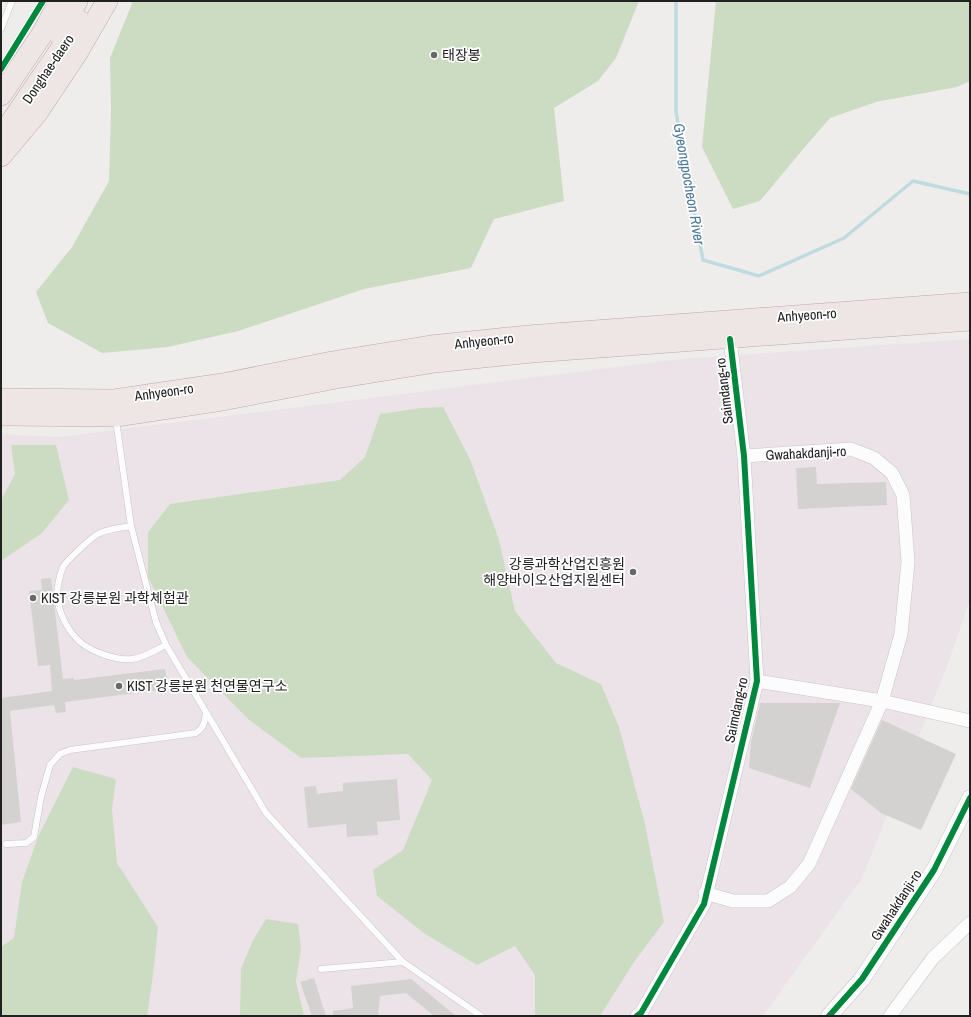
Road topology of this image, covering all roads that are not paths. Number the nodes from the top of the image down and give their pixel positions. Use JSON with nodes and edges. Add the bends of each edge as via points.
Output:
{"nodes":[{"id":1,"x":12,"y":1,"type":"edge"},
{"id":2,"x":60,"y":1,"type":"edge"},
{"id":3,"x":77,"y":1,"type":"edge"},
{"id":4,"x":92,"y":1,"type":"edge"},
{"id":5,"x":107,"y":1,"type":"edge"},
{"id":6,"x":1,"y":29,"type":"edge"},
{"id":7,"x":1,"y":95,"type":"edge"},
{"id":8,"x":1,"y":114,"type":"edge"},
{"id":9,"x":1,"y":136,"type":"edge"},
{"id":10,"x":1,"y":156,"type":"edge"},
{"id":11,"x":970,"y":303,"type":"edge"},
{"id":12,"x":970,"y":320,"type":"edge"},
{"id":13,"x":729,"y":330,"type":"junction"},
{"id":14,"x":1,"y":399,"type":"edge"},
{"id":15,"x":115,"y":408,"type":"junction"},
{"id":16,"x":1,"y":415,"type":"edge"},
{"id":17,"x":744,"y":456,"type":"junction"},
{"id":18,"x":131,"y":526,"type":"junction"},
{"id":19,"x":166,"y":645,"type":"junction"},
{"id":20,"x":757,"y":681,"type":"junction"},
{"id":21,"x":882,"y":701,"type":"junction"},
{"id":22,"x":206,"y":713,"type":"junction"},
{"id":23,"x":970,"y":721,"type":"edge"},
{"id":24,"x":970,"y":798,"type":"edge"},
{"id":25,"x":6,"y":844,"type":"dead end"},
{"id":26,"x":705,"y":893,"type":"junction"},
{"id":27,"x":970,"y":922,"type":"edge"},
{"id":28,"x":403,"y":962,"type":"junction"},
{"id":29,"x":321,"y":969,"type":"dead end"},
{"id":30,"x":481,"y":1016,"type":"edge"},
{"id":31,"x":637,"y":1016,"type":"edge"},
{"id":32,"x":829,"y":1016,"type":"edge"},
{"id":33,"x":890,"y":1016,"type":"edge"}],
"edges":[{"from":1,"to":6,"type":"lane"},
{"from":2,"to":7,"type":"highway","via":[[41,36]]},
{"from":3,"to":8,"type":"highway","name":"Donghae-daero","via":[[63,28]]},
{"from":4,"to":9,"type":"highway","name":"Donghae-daero","via":[[61,51]]},
{"from":5,"to":10,"type":"highway","via":[[77,53],[37,113]]},
{"from":11,"to":13,"type":"highway","name":"Anhyeon-ro"},
{"from":12,"to":13,"type":"highway","name":"Anhyeon-ro"},
{"from":13,"to":15,"type":"highway","name":"Anhyeon-ro","via":[[435,362],[222,400]]},
{"from":13,"to":17,"type":"street","name":"Saimdang-ro"},
{"from":14,"to":15,"type":"highway","name":"Anhyeon-ro"},
{"from":15,"to":16,"type":"highway","name":"Anhyeon-ro"},
{"from":15,"to":18,"type":"lane"},
{"from":17,"to":20,"type":"street","name":"Saimdang-ro"},
{"from":17,"to":21,"type":"street","name":"Gwahakdanji-ro","via":[[850,449],[874,458],[892,473],[903,495],[908,562],[901,634]]},
{"from":18,"to":19,"type":"lane","via":[[156,622]]},
{"from":18,"to":19,"type":"lane","via":[[99,533],[84,545],[64,566],[57,586],[58,602],[64,619],[79,640],[102,654],[131,659]]},
{"from":19,"to":22,"type":"lane"},
{"from":20,"to":21,"type":"street"},
{"from":20,"to":26,"type":"street","name":"Saimdang-ro"},
{"from":21,"to":23,"type":"street"},
{"from":21,"to":26,"type":"street","name":"Gwahakdanji-ro","via":[[809,864],[790,887],[768,901],[733,901]]},
{"from":22,"to":25,"type":"lane","via":[[204,724],[196,733],[70,750],[60,754],[50,764],[34,837],[26,843]]},
{"from":22,"to":28,"type":"lane","via":[[266,813]]},
{"from":24,"to":32,"type":"street","name":"Gwahakdanji-ro","via":[[934,870],[862,979]]},
{"from":26,"to":31,"type":"street","name":"Saimdang-ro","via":[[704,904]]},
{"from":27,"to":33,"type":"street","via":[[933,958]]},
{"from":28,"to":29,"type":"lane"},
{"from":28,"to":30,"type":"lane"}]}
